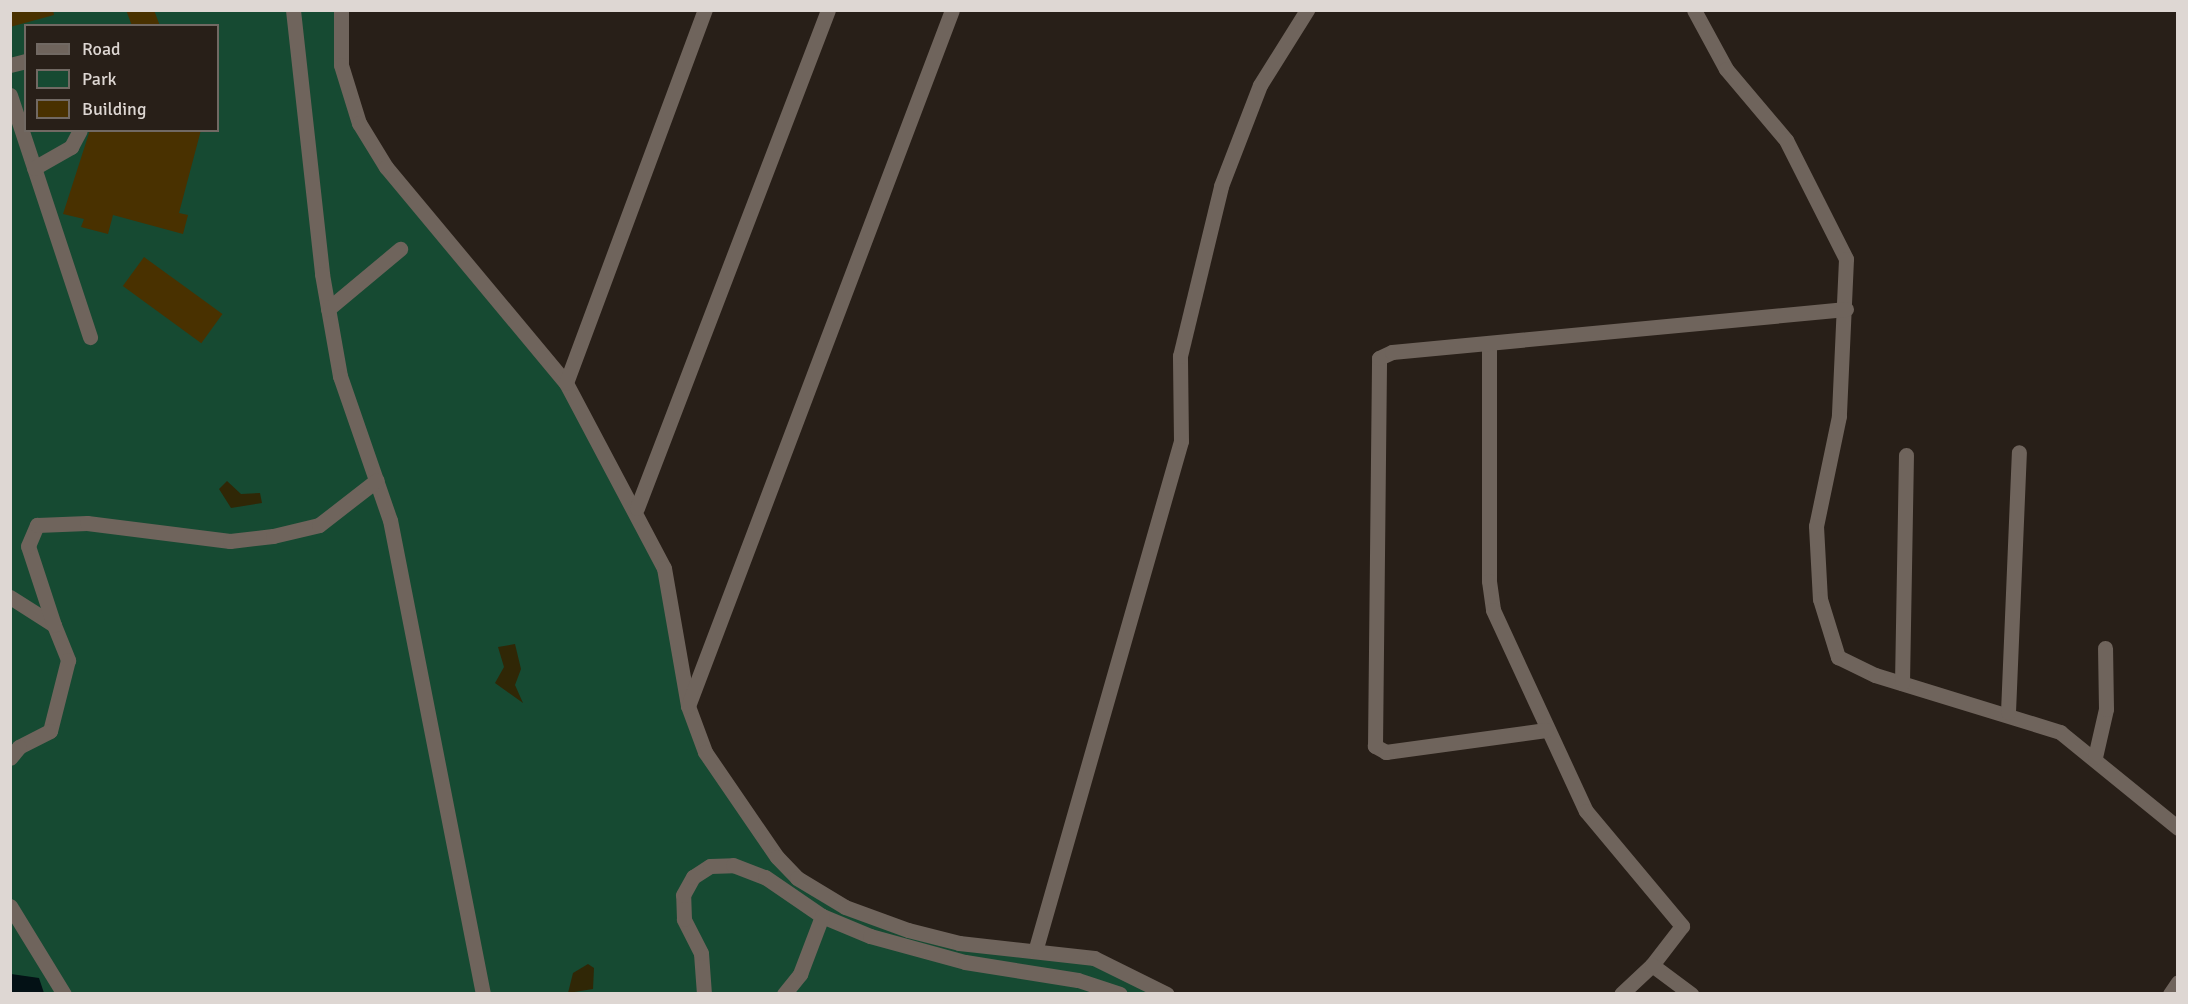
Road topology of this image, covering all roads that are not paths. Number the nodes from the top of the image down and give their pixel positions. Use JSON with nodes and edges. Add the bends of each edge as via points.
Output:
{"nodes":[{"id":1,"x":292,"y":10,"type":"edge"},
{"id":2,"x":341,"y":10,"type":"edge"},
{"id":3,"x":705,"y":10,"type":"edge"},
{"id":4,"x":828,"y":10,"type":"edge"},
{"id":5,"x":952,"y":10,"type":"edge"},
{"id":6,"x":1307,"y":10,"type":"edge"},
{"id":7,"x":1694,"y":10,"type":"edge"},
{"id":8,"x":10,"y":95,"type":"edge"},
{"id":9,"x":79,"y":132,"type":"edge"},
{"id":10,"x":34,"y":168,"type":"junction"},
{"id":11,"x":400,"y":249,"type":"dead end"},
{"id":12,"x":328,"y":309,"type":"junction"},
{"id":13,"x":1846,"y":309,"type":"junction"},
{"id":14,"x":90,"y":337,"type":"dead end"},
{"id":15,"x":1489,"y":345,"type":"junction"},
{"id":16,"x":566,"y":383,"type":"junction"},
{"id":17,"x":2019,"y":452,"type":"dead end"},
{"id":18,"x":1906,"y":455,"type":"dead end"},
{"id":19,"x":377,"y":480,"type":"junction"},
{"id":20,"x":637,"y":508,"type":"junction"},
{"id":21,"x":10,"y":597,"type":"edge"},
{"id":22,"x":54,"y":625,"type":"junction"},
{"id":23,"x":2105,"y":648,"type":"dead end"},
{"id":24,"x":1902,"y":683,"type":"junction"},
{"id":25,"x":688,"y":706,"type":"junction"},
{"id":26,"x":2008,"y":712,"type":"junction"},
{"id":27,"x":1546,"y":730,"type":"junction"},
{"id":28,"x":2095,"y":757,"type":"junction"},
{"id":29,"x":10,"y":758,"type":"edge"},
{"id":30,"x":2178,"y":828,"type":"edge"},
{"id":31,"x":10,"y":906,"type":"edge"},
{"id":32,"x":822,"y":916,"type":"junction"},
{"id":33,"x":1036,"y":948,"type":"junction"},
{"id":34,"x":1652,"y":965,"type":"junction"},
{"id":35,"x":2178,"y":982,"type":"edge"},
{"id":36,"x":64,"y":993,"type":"edge"},
{"id":37,"x":483,"y":993,"type":"edge"},
{"id":38,"x":704,"y":993,"type":"edge"},
{"id":39,"x":784,"y":993,"type":"edge"},
{"id":40,"x":1120,"y":993,"type":"edge"},
{"id":41,"x":1167,"y":993,"type":"edge"},
{"id":42,"x":1621,"y":993,"type":"edge"},
{"id":43,"x":1692,"y":993,"type":"edge"},
{"id":44,"x":2169,"y":993,"type":"edge"}],
"edges":[{"from":1,"to":12,"type":"street"},
{"from":2,"to":16,"type":"street","via":[[341,65],[359,123],[386,167]]},
{"from":3,"to":16,"type":"street"},
{"from":4,"to":20,"type":"street"},
{"from":5,"to":25,"type":"street"},
{"from":6,"to":33,"type":"street","via":[[1260,85],[1221,186],[1180,356],[1181,441]]},
{"from":7,"to":13,"type":"street","via":[[1726,69],[1786,140],[1839,239],[1846,259]]},
{"from":8,"to":10,"type":"street"},
{"from":9,"to":10,"type":"street","via":[[71,147]]},
{"from":10,"to":14,"type":"street"},
{"from":11,"to":12,"type":"street"},
{"from":12,"to":19,"type":"street","via":[[348,406]]},
{"from":13,"to":15,"type":"street"},
{"from":13,"to":24,"type":"street","via":[[1839,416],[1816,526],[1820,599],[1838,657]]},
{"from":15,"to":27,"type":"street","via":[[1488,581],[1493,610]]},
{"from":15,"to":27,"type":"street","via":[[1392,352],[1378,358],[1374,742],[1386,752]]},
{"from":16,"to":20,"type":"street"},
{"from":17,"to":26,"type":"street"},
{"from":18,"to":24,"type":"street"},
{"from":19,"to":22,"type":"street","via":[[319,525],[273,536],[230,541],[87,523],[37,525],[28,546]]},
{"from":19,"to":37,"type":"street","via":[[390,520]]},
{"from":20,"to":25,"type":"street","via":[[664,568]]},
{"from":21,"to":22,"type":"street"},
{"from":22,"to":29,"type":"street","via":[[68,660],[58,712],[50,731],[19,747]]},
{"from":23,"to":28,"type":"street","via":[[2106,709]]},
{"from":24,"to":26,"type":"street"},
{"from":25,"to":33,"type":"street","via":[[705,752],[757,832],[797,878],[845,907],[908,930],[959,943]]},
{"from":26,"to":28,"type":"street","via":[[2060,732]]},
{"from":27,"to":34,"type":"street","via":[[1586,811],[1679,918],[1680,934]]},
{"from":28,"to":30,"type":"street"},
{"from":31,"to":36,"type":"street"},
{"from":32,"to":38,"type":"street","via":[[765,877],[733,865],[711,866],[693,877],[683,895],[684,920],[701,953]]},
{"from":32,"to":39,"type":"street","via":[[800,974]]},
{"from":32,"to":40,"type":"street","via":[[936,955],[1078,980]]},
{"from":33,"to":41,"type":"street","via":[[1094,958]]},
{"from":34,"to":42,"type":"street"},
{"from":34,"to":43,"type":"street"},
{"from":35,"to":44,"type":"street"}]}
